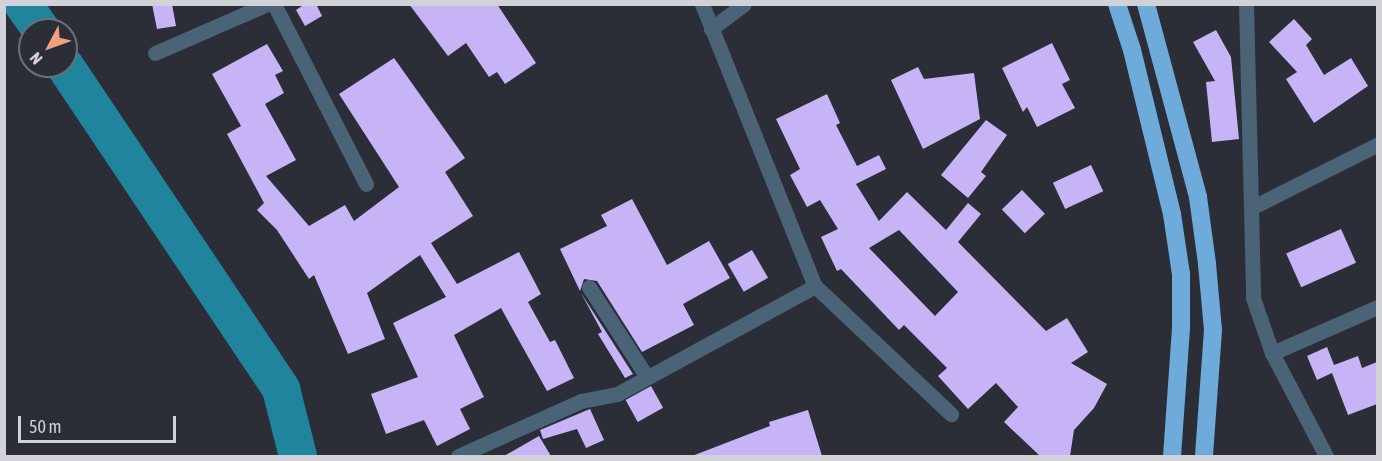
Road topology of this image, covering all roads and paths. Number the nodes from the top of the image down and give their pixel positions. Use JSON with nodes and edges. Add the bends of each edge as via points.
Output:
{"nodes":[{"id":1,"x":267,"y":4,"type":"edge"},
{"id":2,"x":274,"y":4,"type":"edge"},
{"id":3,"x":702,"y":4,"type":"edge"},
{"id":4,"x":744,"y":4,"type":"edge"},
{"id":5,"x":1117,"y":4,"type":"edge"},
{"id":6,"x":1146,"y":4,"type":"edge"},
{"id":7,"x":1246,"y":4,"type":"edge"},
{"id":8,"x":711,"y":29,"type":"junction"},
{"id":9,"x":155,"y":53,"type":"dead end"},
{"id":10,"x":1377,"y":144,"type":"edge"},
{"id":11,"x":366,"y":184,"type":"dead end"},
{"id":12,"x":1253,"y":207,"type":"junction"},
{"id":13,"x":815,"y":286,"type":"junction"},
{"id":14,"x":589,"y":287,"type":"dead end"},
{"id":15,"x":1377,"y":307,"type":"edge"},
{"id":16,"x":1272,"y":353,"type":"junction"},
{"id":17,"x":647,"y":377,"type":"junction"},
{"id":18,"x":951,"y":414,"type":"dead end"},
{"id":19,"x":458,"y":456,"type":"edge"},
{"id":20,"x":1172,"y":456,"type":"edge"},
{"id":21,"x":1204,"y":456,"type":"edge"},
{"id":22,"x":1326,"y":456,"type":"edge"}],
"edges":[{"from":1,"to":9,"type":"street"},
{"from":2,"to":11,"type":"street"},
{"from":3,"to":8,"type":"street"},
{"from":4,"to":8,"type":"street"},
{"from":5,"to":20,"type":"highway","via":[[1172,214],[1180,274],[1181,328]]},
{"from":6,"to":21,"type":"highway","via":[[1198,197],[1207,264],[1213,330]]},
{"from":7,"to":12,"type":"street"},
{"from":8,"to":13,"type":"street"},
{"from":10,"to":12,"type":"street"},
{"from":12,"to":16,"type":"street","via":[[1253,298]]},
{"from":13,"to":17,"type":"street"},
{"from":13,"to":18,"type":"street"},
{"from":14,"to":17,"type":"street"},
{"from":15,"to":16,"type":"street"},
{"from":16,"to":22,"type":"street"},
{"from":17,"to":19,"type":"street","via":[[617,394],[581,401]]}]}
